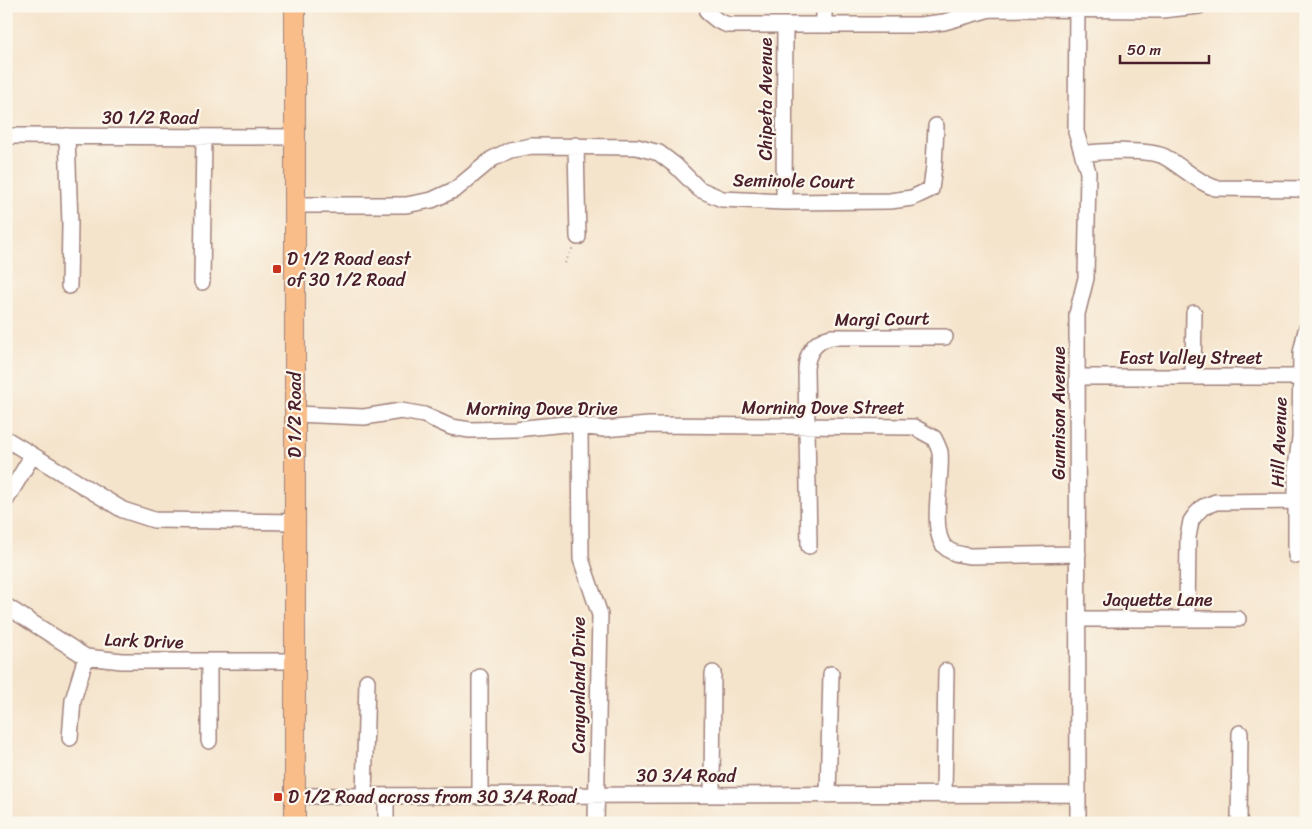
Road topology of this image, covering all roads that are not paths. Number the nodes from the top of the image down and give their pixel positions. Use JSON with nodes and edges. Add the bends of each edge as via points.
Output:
{"nodes":[{"id":1,"x":295,"y":6,"type":"edge"},
{"id":2,"x":824,"y":6,"type":"edge"},
{"id":3,"x":1199,"y":6,"type":"edge"},
{"id":4,"x":1077,"y":8,"type":"edge"},
{"id":5,"x":708,"y":9,"type":"edge"},
{"id":6,"x":944,"y":14,"type":"edge"},
{"id":7,"x":785,"y":25,"type":"junction"},
{"id":8,"x":824,"y":25,"type":"junction"},
{"id":9,"x":936,"y":126,"type":"dead end"},
{"id":10,"x":6,"y":136,"type":"edge"},
{"id":11,"x":67,"y":136,"type":"junction"},
{"id":12,"x":204,"y":137,"type":"junction"},
{"id":13,"x":295,"y":137,"type":"junction"},
{"id":14,"x":576,"y":145,"type":"junction"},
{"id":15,"x":1084,"y":154,"type":"junction"},
{"id":16,"x":1306,"y":189,"type":"edge"},
{"id":17,"x":784,"y":202,"type":"junction"},
{"id":18,"x":295,"y":205,"type":"junction"},
{"id":19,"x":578,"y":237,"type":"dead end"},
{"id":20,"x":202,"y":282,"type":"dead end"},
{"id":21,"x":69,"y":286,"type":"dead end"},
{"id":22,"x":1194,"y":313,"type":"dead end"},
{"id":23,"x":1306,"y":330,"type":"edge"},
{"id":24,"x":945,"y":338,"type":"dead end"},
{"id":25,"x":1077,"y":377,"type":"junction"},
{"id":26,"x":1193,"y":377,"type":"junction"},
{"id":27,"x":1303,"y":378,"type":"edge"},
{"id":28,"x":295,"y":414,"type":"junction"},
{"id":29,"x":702,"y":426,"type":"joint"},
{"id":30,"x":807,"y":426,"type":"junction"},
{"id":31,"x":580,"y":427,"type":"junction"},
{"id":32,"x":6,"y":439,"type":"edge"},
{"id":33,"x":32,"y":456,"type":"junction"},
{"id":34,"x":6,"y":500,"type":"edge"},
{"id":35,"x":1296,"y":501,"type":"junction"},
{"id":36,"x":295,"y":522,"type":"junction"},
{"id":37,"x":808,"y":546,"type":"dead end"},
{"id":38,"x":1078,"y":554,"type":"junction"},
{"id":39,"x":1296,"y":556,"type":"dead end"},
{"id":40,"x":6,"y":606,"type":"edge"},
{"id":41,"x":1238,"y":619,"type":"dead end"},
{"id":42,"x":1078,"y":620,"type":"junction"},
{"id":43,"x":1186,"y":620,"type":"junction"},
{"id":44,"x":86,"y":656,"type":"junction"},
{"id":45,"x":209,"y":661,"type":"junction"},
{"id":46,"x":295,"y":661,"type":"junction"},
{"id":47,"x":946,"y":671,"type":"dead end"},
{"id":48,"x":713,"y":673,"type":"dead end"},
{"id":49,"x":832,"y":674,"type":"dead end"},
{"id":50,"x":480,"y":678,"type":"dead end"},
{"id":51,"x":367,"y":682,"type":"dead end"},
{"id":52,"x":1240,"y":733,"type":"dead end"},
{"id":53,"x":70,"y":738,"type":"dead end"},
{"id":54,"x":209,"y":741,"type":"dead end"},
{"id":55,"x":1077,"y":794,"type":"junction"},
{"id":56,"x":712,"y":795,"type":"junction"},
{"id":57,"x":828,"y":795,"type":"junction"},
{"id":58,"x":944,"y":795,"type":"junction"},
{"id":59,"x":295,"y":796,"type":"junction"},
{"id":60,"x":364,"y":796,"type":"junction"},
{"id":61,"x":386,"y":796,"type":"junction"},
{"id":62,"x":480,"y":796,"type":"junction"},
{"id":63,"x":597,"y":796,"type":"junction"},
{"id":64,"x":295,"y":823,"type":"edge"},
{"id":65,"x":386,"y":823,"type":"edge"},
{"id":66,"x":596,"y":823,"type":"edge"},
{"id":67,"x":1078,"y":823,"type":"edge"},
{"id":68,"x":1239,"y":823,"type":"edge"}],
"edges":[{"from":1,"to":13,"type":"main road","name":"D 1/2 Road"},
{"from":2,"to":8,"type":"street"},
{"from":3,"to":4,"type":"street","via":[[1162,10]]},
{"from":4,"to":6,"type":"street","via":[[990,9]]},
{"from":4,"to":15,"type":"street","name":"Gunnison Avenue","via":[[1076,132]]},
{"from":5,"to":7,"type":"street","via":[[718,22],[728,25]]},
{"from":6,"to":8,"type":"street","via":[[920,25]]},
{"from":7,"to":8,"type":"street"},
{"from":7,"to":17,"type":"street","name":"Chipeta Avenue"},
{"from":9,"to":17,"type":"street","name":"Seminole Court","via":[[930,189],[912,198]]},
{"from":10,"to":11,"type":"street","name":"30 1/2 Road"},
{"from":11,"to":12,"type":"street","name":"30 1/2 Road"},
{"from":11,"to":21,"type":"street"},
{"from":12,"to":13,"type":"street","name":"30 1/2 Road"},
{"from":12,"to":20,"type":"street"},
{"from":13,"to":18,"type":"main road","name":"D 1/2 Road"},
{"from":14,"to":17,"type":"street","name":"Seminole Court","via":[[637,147],[659,153],[699,189],[722,199]]},
{"from":14,"to":18,"type":"street","name":"Seminole Court","via":[[510,150],[492,159],[456,189],[415,204]]},
{"from":14,"to":19,"type":"street"},
{"from":15,"to":16,"type":"street","via":[[1149,152],[1164,156],[1202,184],[1215,188]]},
{"from":15,"to":25,"type":"street","name":"Gunnison Avenue","via":[[1088,172],[1086,278],[1077,314]]},
{"from":18,"to":28,"type":"main road","name":"D 1/2 Road"},
{"from":22,"to":26,"type":"street"},
{"from":23,"to":27,"type":"street","name":"Hill Avenue","via":[[1300,353]]},
{"from":24,"to":30,"type":"street","name":"Margi Court","via":[[832,337],[820,341],[807,361]]},
{"from":25,"to":26,"type":"street","name":"East Valley Street"},
{"from":25,"to":38,"type":"street","name":"Gunnison Avenue"},
{"from":26,"to":27,"type":"street","name":"East Valley Street"},
{"from":27,"to":35,"type":"street","name":"Hill Avenue"},
{"from":28,"to":31,"type":"street","name":"Morning Dove Drive","via":[[364,416],[401,411],[470,430],[565,424]]},
{"from":28,"to":36,"type":"main road","name":"D 1/2 Road"},
{"from":29,"to":30,"type":"street","name":"Morning Dove Street"},
{"from":29,"to":31,"type":"street","name":"Morning Dove Drive"},
{"from":30,"to":37,"type":"street"},
{"from":30,"to":38,"type":"street","name":"Morning Dove Street","via":[[914,427],[934,438],[940,452],[939,536],[944,546],[955,554]]},
{"from":31,"to":63,"type":"street","name":"Canyonland Drive","via":[[581,559],[600,615]]},
{"from":32,"to":33,"type":"street"},
{"from":33,"to":34,"type":"street"},
{"from":33,"to":36,"type":"street","via":[[123,510],[154,520]]},
{"from":35,"to":39,"type":"street","name":"Hill Avenue"},
{"from":35,"to":43,"type":"street","via":[[1216,502],[1196,514],[1188,537]]},
{"from":36,"to":46,"type":"main road","name":"D 1/2 Road"},
{"from":38,"to":42,"type":"street","name":"Gunnison Avenue"},
{"from":40,"to":44,"type":"street","name":"Lark Drive"},
{"from":41,"to":43,"type":"street","name":"Jaquette Lane"},
{"from":42,"to":43,"type":"street","name":"Jaquette Lane"},
{"from":42,"to":55,"type":"street","name":"Gunnison Avenue"},
{"from":44,"to":45,"type":"street","name":"Lark Drive","via":[[122,661]]},
{"from":44,"to":53,"type":"street","via":[[73,700]]},
{"from":45,"to":46,"type":"street","name":"Lark Drive"},
{"from":45,"to":54,"type":"street"},
{"from":46,"to":59,"type":"main road","name":"D 1/2 Road"},
{"from":47,"to":58,"type":"street"},
{"from":48,"to":56,"type":"street"},
{"from":49,"to":57,"type":"street"},
{"from":50,"to":62,"type":"street"},
{"from":51,"to":60,"type":"street"},
{"from":52,"to":68,"type":"street"},
{"from":55,"to":58,"type":"street","name":"30 3/4 Road"},
{"from":55,"to":67,"type":"street","name":"Gunnison Avenue"},
{"from":56,"to":57,"type":"street","name":"30 3/4 Road"},
{"from":56,"to":63,"type":"street","name":"30 3/4 Road"},
{"from":57,"to":58,"type":"street","name":"30 3/4 Road"},
{"from":59,"to":60,"type":"street","name":"30 3/4 Road"},
{"from":59,"to":64,"type":"main road","name":"D 1/2 Road"},
{"from":60,"to":61,"type":"street","name":"30 3/4 Road"},
{"from":61,"to":62,"type":"street","name":"30 3/4 Road"},
{"from":61,"to":65,"type":"street"},
{"from":62,"to":63,"type":"street","name":"30 3/4 Road"},
{"from":63,"to":66,"type":"street","name":"Canyonland Drive"}]}
